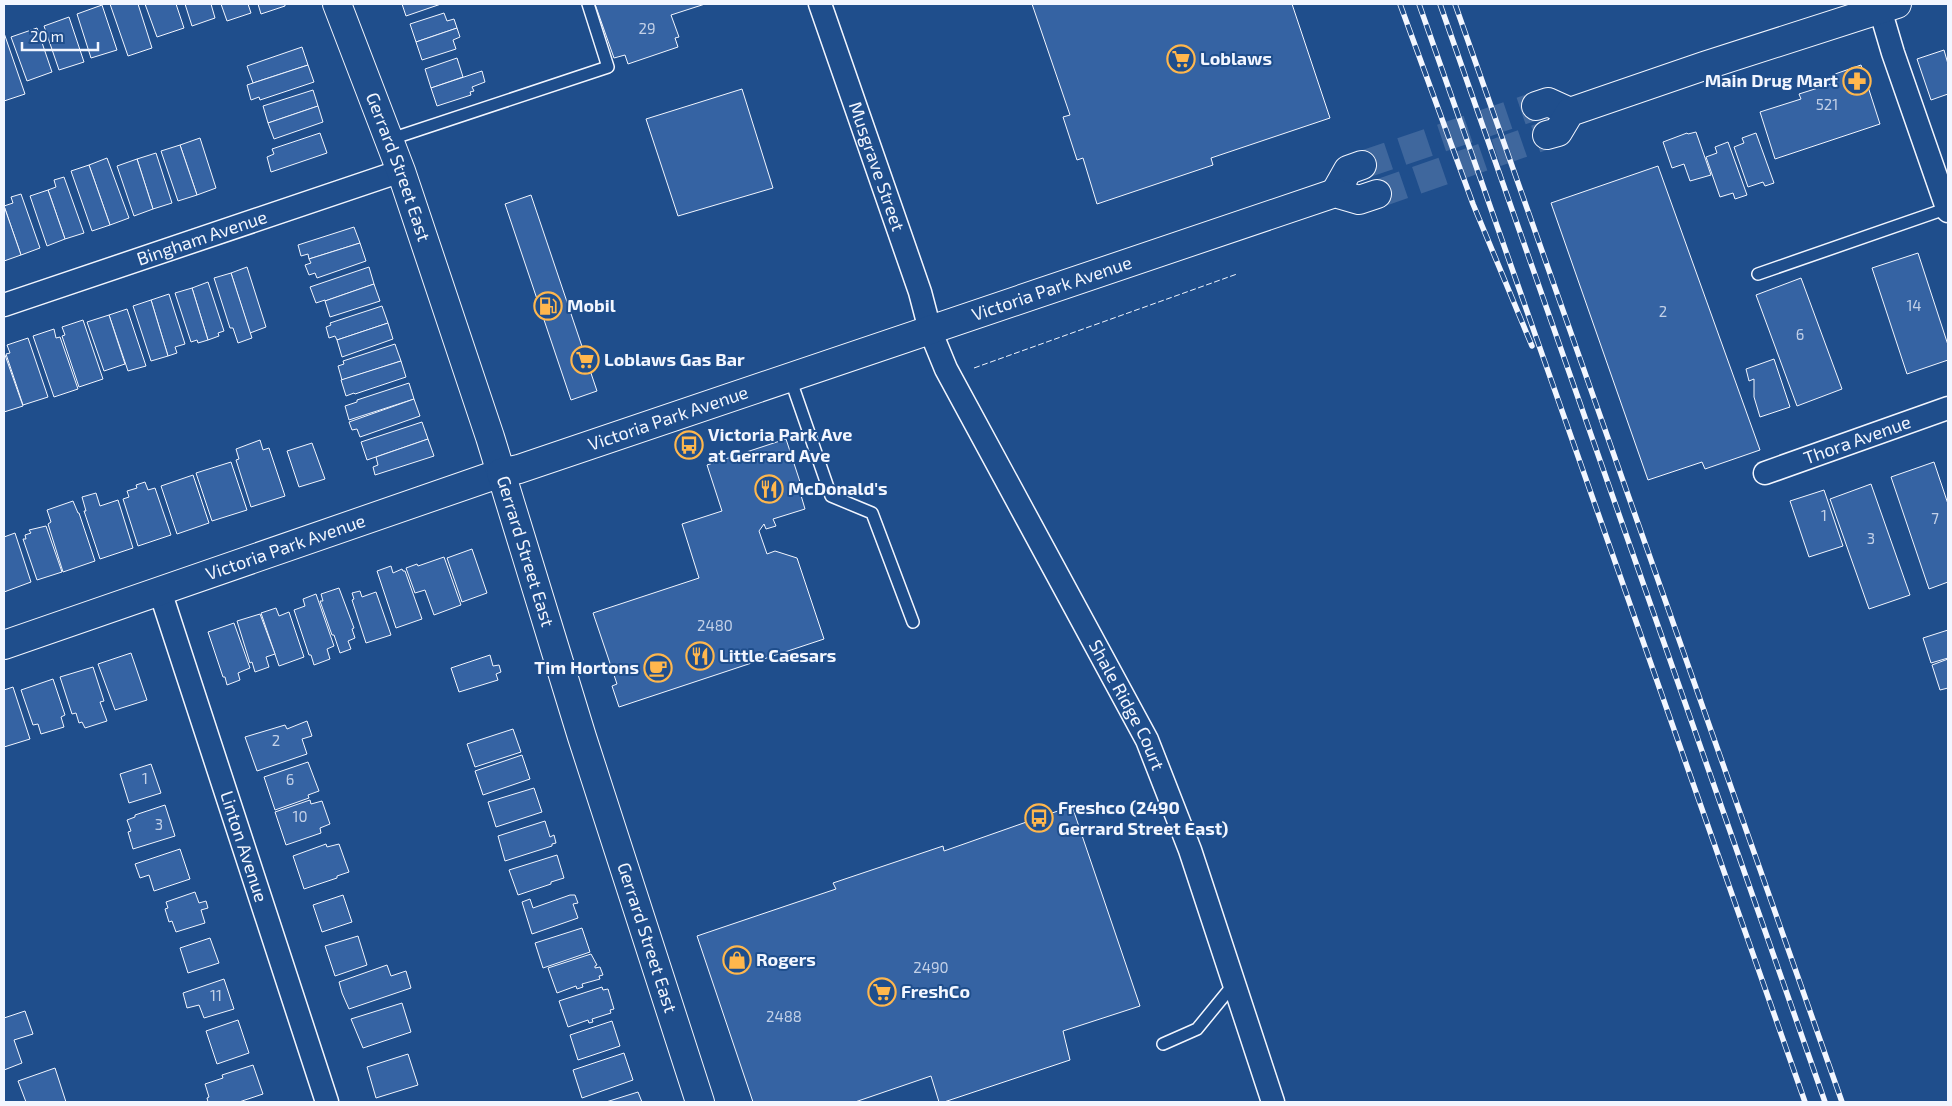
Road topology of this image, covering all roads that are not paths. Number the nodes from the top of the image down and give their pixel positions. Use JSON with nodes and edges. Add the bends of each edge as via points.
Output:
{"nodes":[{"id":1,"x":337,"y":4,"type":"edge"},
{"id":2,"x":588,"y":4,"type":"edge"},
{"id":3,"x":820,"y":4,"type":"edge"},
{"id":4,"x":1888,"y":6,"type":"edge"},
{"id":5,"x":1536,"y":106,"type":"tunnel mouth"},
{"id":6,"x":1570,"y":112,"type":"junction"},
{"id":7,"x":1547,"y":135,"type":"tunnel mouth"},
{"id":8,"x":388,"y":140,"type":"junction"},
{"id":9,"x":1362,"y":165,"type":"tunnel mouth"},
{"id":10,"x":401,"y":171,"type":"junction"},
{"id":11,"x":1335,"y":193,"type":"junction"},
{"id":12,"x":1377,"y":194,"type":"tunnel mouth"},
{"id":13,"x":1948,"y":209,"type":"edge"},
{"id":14,"x":1758,"y":274,"type":"dead end"},
{"id":15,"x":4,"y":305,"type":"edge"},
{"id":16,"x":930,"y":330,"type":"junction"},
{"id":17,"x":789,"y":378,"type":"junction"},
{"id":18,"x":1948,"y":408,"type":"edge"},
{"id":19,"x":501,"y":473,"type":"junction"},
{"id":20,"x":1766,"y":473,"type":"dead end"},
{"id":21,"x":160,"y":592,"type":"junction"},
{"id":22,"x":913,"y":622,"type":"dead end"},
{"id":23,"x":4,"y":645,"type":"edge"},
{"id":24,"x":1233,"y":985,"type":"junction"},
{"id":25,"x":1163,"y":1044,"type":"dead end"},
{"id":26,"x":327,"y":1102,"type":"edge"},
{"id":27,"x":700,"y":1102,"type":"edge"},
{"id":28,"x":1273,"y":1102,"type":"edge"}],
"edges":[{"from":1,"to":8,"type":"main road","name":"Gerrard Street East"},
{"from":2,"to":8,"type":"lane","via":[[608,67]]},
{"from":3,"to":16,"type":"street","name":"Musgrave Street","via":[[920,292]]},
{"from":4,"to":6,"type":"main road"},
{"from":4,"to":13,"type":"street","via":[[1893,53]]},
{"from":5,"to":6,"type":"main road","via":[[1548,102]]},
{"from":6,"to":7,"type":"main road","via":[[1558,132]]},
{"from":8,"to":10,"type":"main road","name":"Gerrard Street East"},
{"from":9,"to":11,"type":"main road","via":[[1348,170]]},
{"from":10,"to":15,"type":"street","name":"Bingham Avenue"},
{"from":10,"to":19,"type":"main road","name":"Gerrard Street East"},
{"from":11,"to":12,"type":"main road","via":[[1360,200]]},
{"from":11,"to":16,"type":"main road","name":"Victoria Park Avenue"},
{"from":13,"to":14,"type":"lane"},
{"from":16,"to":17,"type":"main road","name":"Victoria Park Avenue"},
{"from":16,"to":24,"type":"street","name":"Shale Ridge Court","via":[[951,377],[1147,740],[1190,850]]},
{"from":17,"to":19,"type":"main road","name":"Victoria Park Avenue"},
{"from":17,"to":22,"type":"lane","via":[[831,496],[872,513]]},
{"from":18,"to":20,"type":"street","name":"Thora Avenue"},
{"from":19,"to":21,"type":"main road","name":"Victoria Park Avenue"},
{"from":19,"to":27,"type":"main road","name":"Gerrard Street East"},
{"from":21,"to":23,"type":"main road","name":"Victoria Park Avenue"},
{"from":21,"to":26,"type":"street","name":"Linton Avenue"},
{"from":24,"to":25,"type":"lane","via":[[1197,1028]]},
{"from":24,"to":28,"type":"street","name":"Shale Ridge Court"}]}
